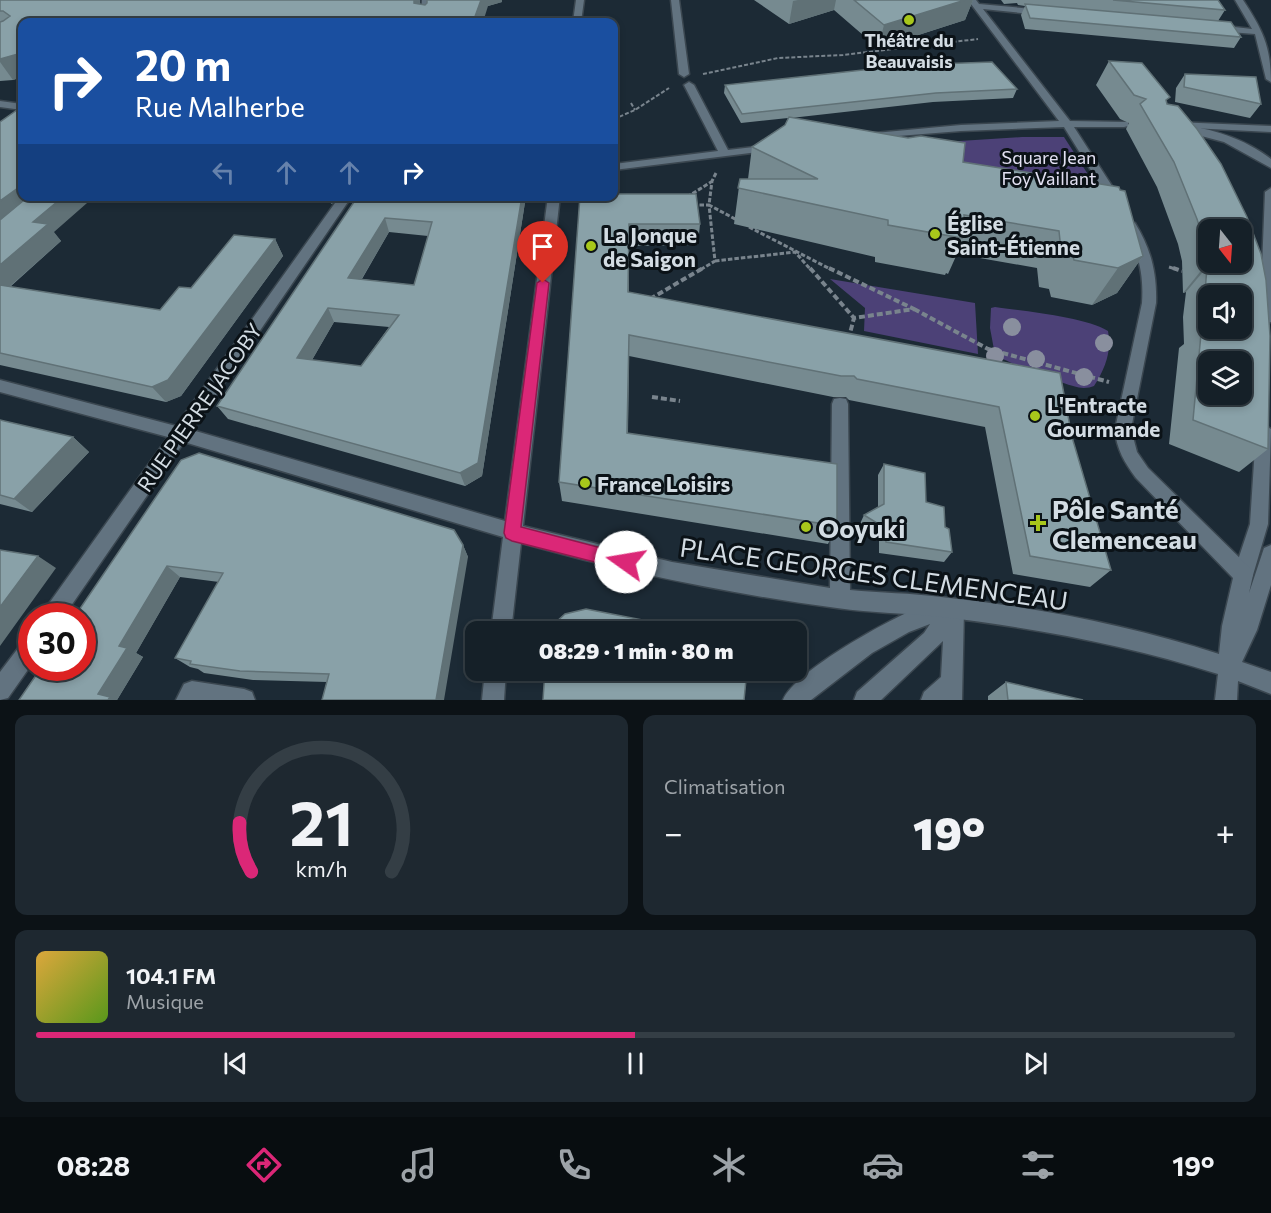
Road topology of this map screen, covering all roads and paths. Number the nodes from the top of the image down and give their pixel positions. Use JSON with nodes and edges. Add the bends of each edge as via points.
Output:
{"nodes":[{"id":1,"x":426,"y":0,"type":"edge"},
{"id":2,"x":580,"y":0,"type":"edge"},
{"id":3,"x":675,"y":0,"type":"edge"},
{"id":4,"x":1239,"y":0,"type":"edge"},
{"id":5,"x":975,"y":3,"type":"edge"},
{"id":6,"x":1054,"y":13,"type":"edge"},
{"id":7,"x":425,"y":18,"type":"edge"},
{"id":8,"x":578,"y":18,"type":"edge"},
{"id":9,"x":1203,"y":27,"type":"edge"},
{"id":10,"x":1259,"y":32,"type":"junction"},
{"id":11,"x":1000,"y":36,"type":"junction"},
{"id":12,"x":778,"y":58,"type":"dead end"},
{"id":13,"x":1271,"y":78,"type":"edge"},
{"id":14,"x":631,"y":103,"type":"dead end"},
{"id":15,"x":0,"y":104,"type":"edge"},
{"id":16,"x":18,"y":105,"type":"edge"},
{"id":17,"x":635,"y":110,"type":"dead end"},
{"id":18,"x":1067,"y":124,"type":"junction"},
{"id":19,"x":1124,"y":124,"type":"dead end"},
{"id":20,"x":1271,"y":129,"type":"edge"},
{"id":21,"x":852,"y":138,"type":"edge"},
{"id":22,"x":778,"y":147,"type":"edge"},
{"id":23,"x":725,"y":153,"type":"junction"},
{"id":24,"x":1271,"y":165,"type":"edge"},
{"id":25,"x":618,"y":166,"type":"edge"},
{"id":26,"x":712,"y":181,"type":"junction"},
{"id":27,"x":1271,"y":192,"type":"edge"},
{"id":28,"x":677,"y":200,"type":"edge"},
{"id":29,"x":343,"y":201,"type":"edge"},
{"id":30,"x":553,"y":201,"type":"edge"},
{"id":31,"x":688,"y":205,"type":"edge"},
{"id":32,"x":709,"y":205,"type":"junction"},
{"id":33,"x":738,"y":220,"type":"edge"},
{"id":34,"x":747,"y":226,"type":"edge"},
{"id":35,"x":795,"y":252,"type":"junction"},
{"id":36,"x":715,"y":261,"type":"junction"},
{"id":37,"x":644,"y":303,"type":"edge"},
{"id":38,"x":914,"y":309,"type":"junction"},
{"id":39,"x":854,"y":318,"type":"junction"},
{"id":40,"x":1266,"y":331,"type":"edge"},
{"id":41,"x":848,"y":341,"type":"edge"},
{"id":42,"x":0,"y":386,"type":"edge"},
{"id":43,"x":1131,"y":388,"type":"junction"},
{"id":44,"x":652,"y":397,"type":"dead end"},
{"id":45,"x":680,"y":401,"type":"dead end"},
{"id":46,"x":840,"y":404,"type":"dead end"},
{"id":47,"x":1264,"y":415,"type":"edge"},
{"id":48,"x":182,"y":432,"type":"junction"},
{"id":49,"x":512,"y":533,"type":"junction"},
{"id":50,"x":1271,"y":554,"type":"edge"},
{"id":51,"x":1243,"y":575,"type":"junction"},
{"id":52,"x":840,"y":598,"type":"junction"},
{"id":53,"x":61,"y":603,"type":"edge"},
{"id":54,"x":954,"y":609,"type":"junction"},
{"id":55,"x":502,"y":621,"type":"edge"},
{"id":56,"x":18,"y":665,"type":"edge"},
{"id":57,"x":1228,"y":666,"type":"junction"},
{"id":58,"x":495,"y":681,"type":"edge"},
{"id":59,"x":1271,"y":683,"type":"edge"},
{"id":60,"x":0,"y":690,"type":"edge"},
{"id":61,"x":951,"y":691,"type":"edge"},
{"id":62,"x":187,"y":700,"type":"edge"},
{"id":63,"x":244,"y":700,"type":"edge"},
{"id":64,"x":493,"y":700,"type":"edge"},
{"id":65,"x":794,"y":700,"type":"edge"},
{"id":66,"x":865,"y":700,"type":"edge"},
{"id":67,"x":932,"y":700,"type":"edge"},
{"id":68,"x":1226,"y":700,"type":"edge"}],
"edges":[{"from":1,"to":7,"type":"street"},
{"from":2,"to":8,"type":"street"},
{"from":3,"to":23,"type":"street","via":[[686,80]]},
{"from":4,"to":10,"type":"street"},
{"from":5,"to":6,"type":"street"},
{"from":5,"to":11,"type":"street"},
{"from":9,"to":10,"type":"street"},
{"from":10,"to":13,"type":"street"},
{"from":11,"to":12,"type":"path","via":[[849,54]]},
{"from":11,"to":18,"type":"street"},
{"from":14,"to":17,"type":"path"},
{"from":15,"to":16,"type":"street"},
{"from":18,"to":19,"type":"street"},
{"from":18,"to":21,"type":"street","via":[[943,128]]},
{"from":18,"to":43,"type":"street","via":[[1126,218],[1147,260],[1149,303]]},
{"from":20,"to":24,"type":"street","via":[[1158,124],[1220,136],[1246,147]]},
{"from":22,"to":23,"type":"street"},
{"from":23,"to":25,"type":"street"},
{"from":23,"to":26,"type":"path"},
{"from":26,"to":28,"type":"path"},
{"from":26,"to":32,"type":"path"},
{"from":27,"to":40,"type":"street"},
{"from":29,"to":48,"type":"street","name":"RUE PIERRE JACOBY"},
{"from":30,"to":49,"type":"street"},
{"from":31,"to":32,"type":"path"},
{"from":32,"to":33,"type":"path"},
{"from":32,"to":36,"type":"path"},
{"from":34,"to":35,"type":"path"},
{"from":35,"to":36,"type":"path"},
{"from":35,"to":38,"type":"path"},
{"from":35,"to":39,"type":"path"},
{"from":36,"to":37,"type":"path"},
{"from":38,"to":39,"type":"path"},
{"from":38,"to":43,"type":"path","via":[[988,349]]},
{"from":39,"to":41,"type":"path"},
{"from":42,"to":48,"type":"street","name":"PLACE GEORGES CLEMENCEAU"},
{"from":43,"to":51,"type":"street","via":[[1123,429],[1130,456],[1142,473]]},
{"from":44,"to":45,"type":"path"},
{"from":46,"to":52,"type":"street"},
{"from":47,"to":51,"type":"street","via":[[1259,524]]},
{"from":48,"to":49,"type":"street","name":"PLACE GEORGES CLEMENCEAU"},
{"from":48,"to":53,"type":"street","name":"RUE PIERRE JACOBY"},
{"from":49,"to":52,"type":"street","name":"PLACE GEORGES CLEMENCEAU","via":[[674,572]]},
{"from":49,"to":55,"type":"street"},
{"from":50,"to":57,"type":"street","via":[[1246,630]]},
{"from":51,"to":57,"type":"street"},
{"from":52,"to":54,"type":"street","name":"PLACE GEORGES CLEMENCEAU"},
{"from":54,"to":57,"type":"street","name":"PLACE GEORGES CLEMENCEAU","via":[[1118,636]]},
{"from":54,"to":61,"type":"street"},
{"from":54,"to":65,"type":"street","via":[[914,620],[877,638]]},
{"from":54,"to":66,"type":"street","via":[[932,640]]},
{"from":56,"to":60,"type":"street"},
{"from":57,"to":59,"type":"street","name":"PLACE GEORGES CLEMENCEAU"},
{"from":57,"to":68,"type":"street"},
{"from":58,"to":64,"type":"street"},
{"from":61,"to":67,"type":"street"},
{"from":62,"to":63,"type":"street","via":[[192,692]]}]}
